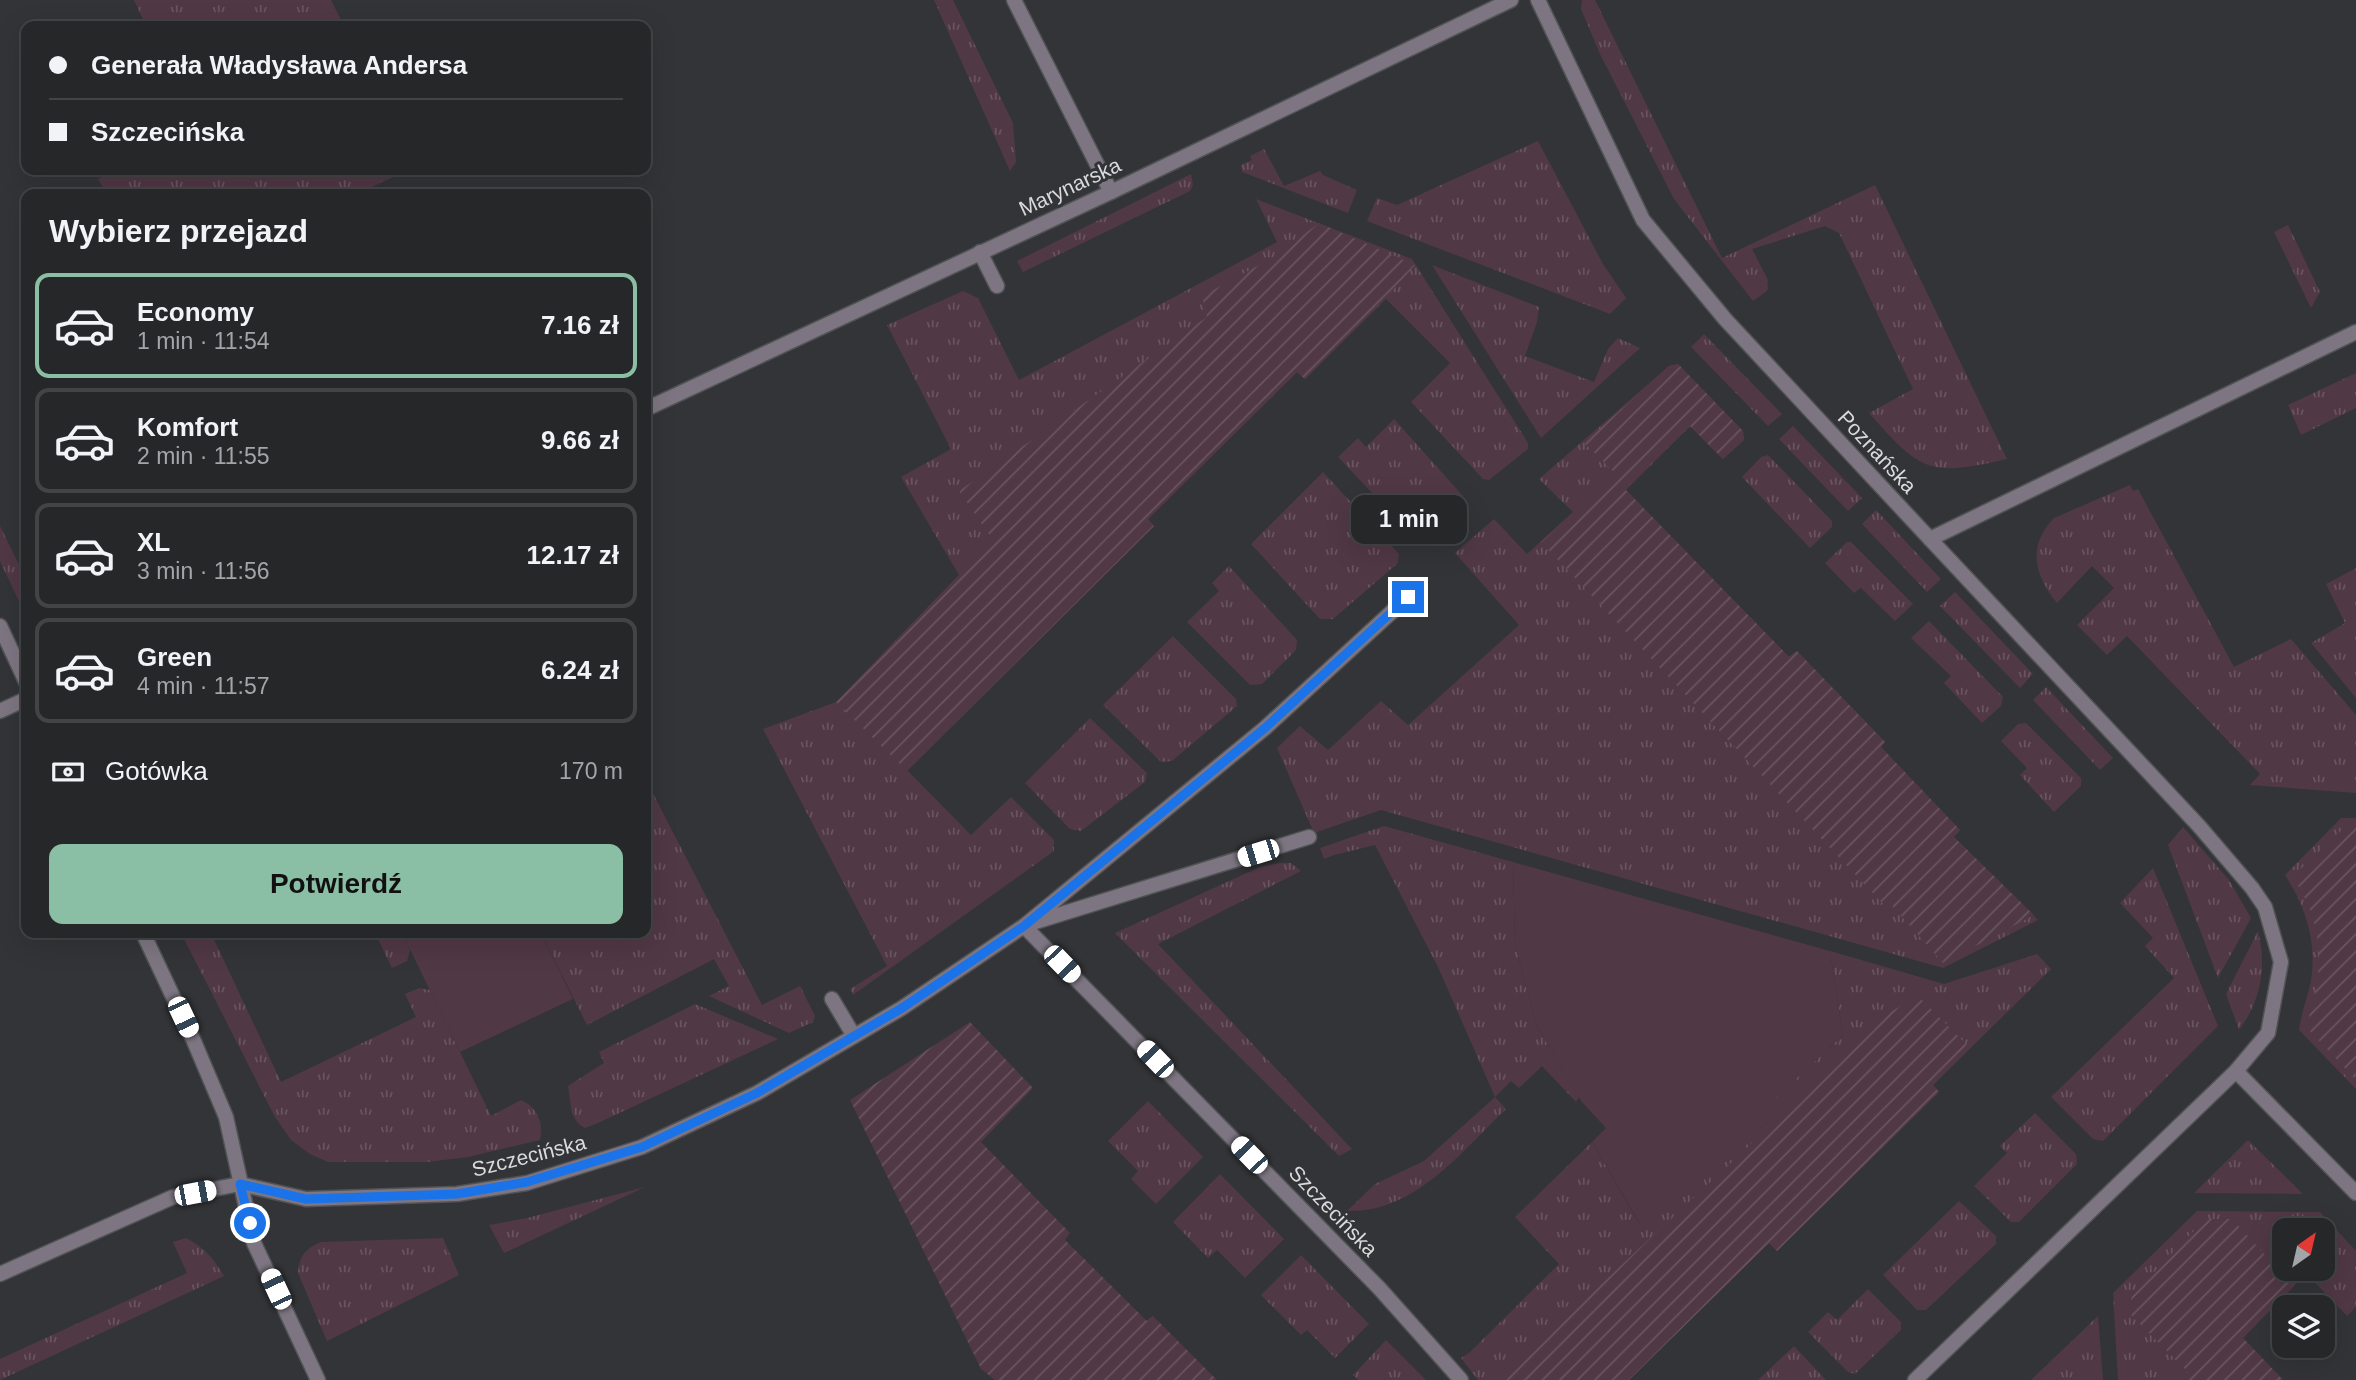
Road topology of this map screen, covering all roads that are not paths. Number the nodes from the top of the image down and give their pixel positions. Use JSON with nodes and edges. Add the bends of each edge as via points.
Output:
{"nodes":[{"id":1,"x":1014,"y":0,"type":"edge"},
{"id":2,"x":1511,"y":0,"type":"edge"},
{"id":3,"x":1538,"y":0,"type":"edge"},
{"id":4,"x":1111,"y":192,"type":"junction"},
{"id":5,"x":980,"y":252,"type":"junction"},
{"id":6,"x":997,"y":286,"type":"dead end"},
{"id":7,"x":2356,"y":332,"type":"edge"},
{"id":8,"x":651,"y":407,"type":"edge"},
{"id":9,"x":1930,"y":539,"type":"junction"},
{"id":10,"x":1408,"y":597,"type":"dead end"},
{"id":11,"x":0,"y":626,"type":"edge"},
{"id":12,"x":21,"y":671,"type":"edge"},
{"id":13,"x":21,"y":701,"type":"edge"},
{"id":14,"x":0,"y":710,"type":"edge"},
{"id":15,"x":1309,"y":837,"type":"dead end"},
{"id":16,"x":1024,"y":926,"type":"junction"},
{"id":17,"x":145,"y":938,"type":"edge"},
{"id":18,"x":832,"y":999,"type":"dead end"},
{"id":19,"x":854,"y":1035,"type":"junction"},
{"id":20,"x":2236,"y":1071,"type":"junction"},
{"id":21,"x":240,"y":1184,"type":"junction"},
{"id":22,"x":2356,"y":1194,"type":"edge"},
{"id":23,"x":0,"y":1274,"type":"edge"},
{"id":24,"x":318,"y":1380,"type":"edge"},
{"id":25,"x":1461,"y":1380,"type":"edge"},
{"id":26,"x":1915,"y":1380,"type":"edge"}],
"edges":[{"from":1,"to":4,"type":"street"},
{"from":2,"to":4,"type":"street","name":"Marynarska"},
{"from":3,"to":9,"type":"street","name":"Poznańska","via":[[1643,220],[1725,319]]},
{"from":4,"to":5,"type":"street","name":"Marynarska"},
{"from":5,"to":6,"type":"street"},
{"from":5,"to":8,"type":"street","name":"Marynarska"},
{"from":7,"to":9,"type":"street"},
{"from":9,"to":20,"type":"street","name":"Poznańska","via":[[2191,817],[2265,907],[2281,961],[2268,1033]]},
{"from":10,"to":16,"type":"street","name":"Szczecińska","via":[[1265,728]]},
{"from":11,"to":12,"type":"street"},
{"from":13,"to":14,"type":"street"},
{"from":15,"to":16,"type":"street","name":"Szczecińska"},
{"from":16,"to":19,"type":"street","name":"Szczecińska"},
{"from":16,"to":25,"type":"street","name":"Szczecińska","via":[[1380,1289]]},
{"from":17,"to":21,"type":"street","via":[[226,1117]]},
{"from":18,"to":19,"type":"street"},
{"from":19,"to":21,"type":"street","name":"Szczecińska","via":[[757,1093],[642,1147],[527,1182],[457,1194],[306,1199]]},
{"from":20,"to":22,"type":"street"},
{"from":20,"to":26,"type":"street","name":"Poznańska"},
{"from":21,"to":23,"type":"street","name":"Szczecińska","via":[[173,1197]]},
{"from":21,"to":24,"type":"street","via":[[254,1243]]}]}
